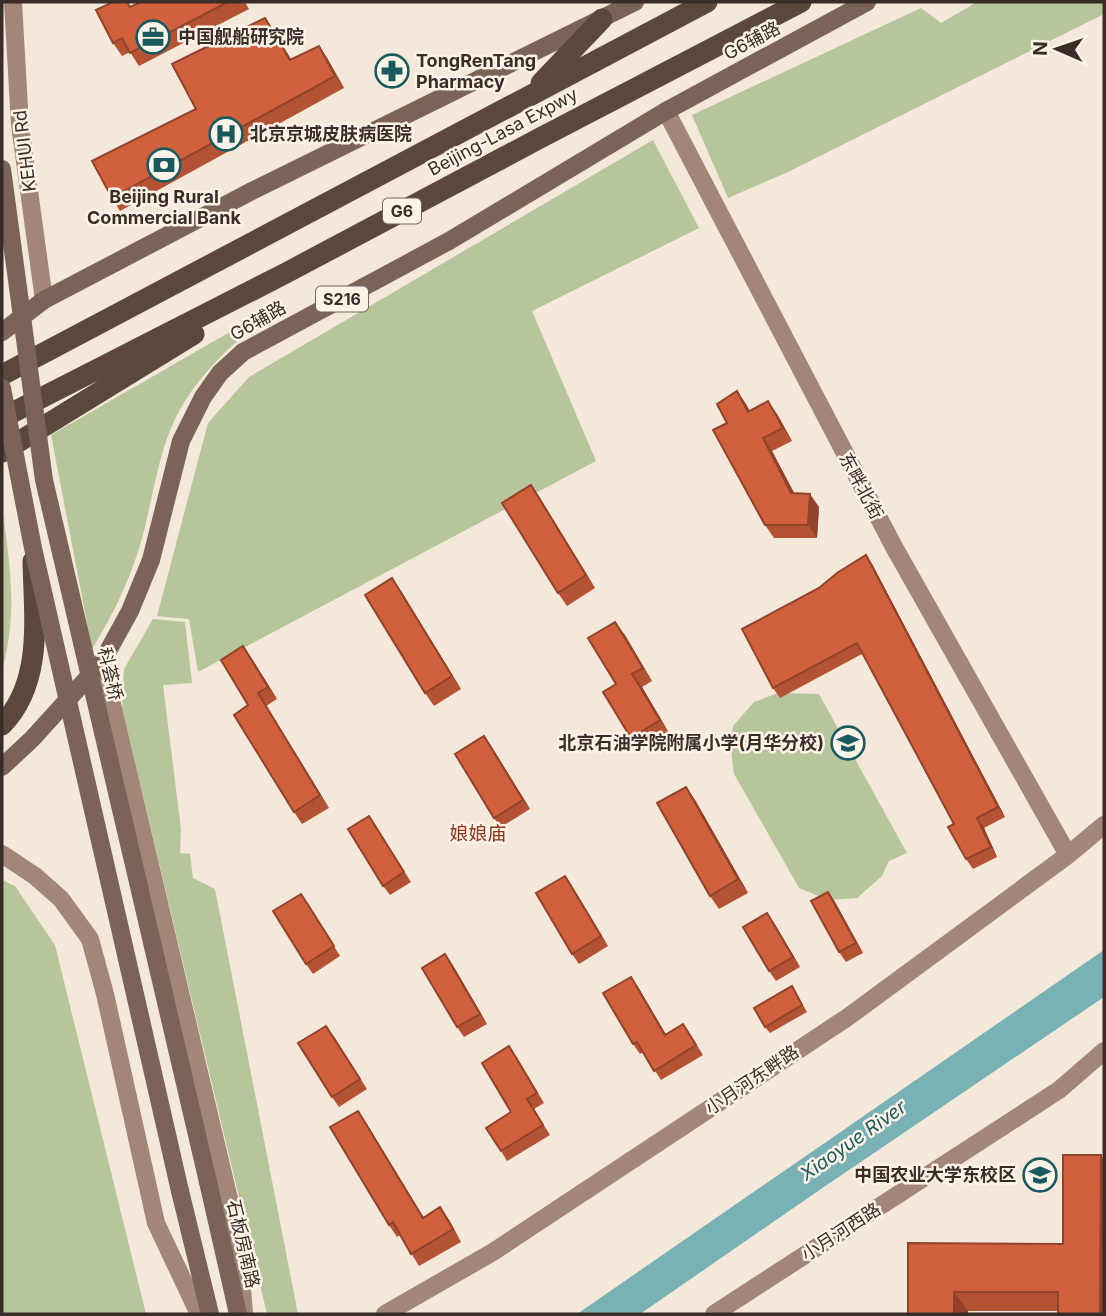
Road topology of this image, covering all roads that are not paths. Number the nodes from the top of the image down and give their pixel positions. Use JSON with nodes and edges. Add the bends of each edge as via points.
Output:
{"nodes":[{"id":1,"x":13,"y":2,"type":"edge"},
{"id":2,"x":635,"y":2,"type":"edge"},
{"id":3,"x":707,"y":2,"type":"edge"},
{"id":4,"x":801,"y":2,"type":"edge"},
{"id":5,"x":867,"y":2,"type":"edge"},
{"id":6,"x":602,"y":19,"type":"junction"},
{"id":7,"x":529,"y":96,"type":"junction"},
{"id":8,"x":666,"y":111,"type":"junction"},
{"id":9,"x":2,"y":169,"type":"edge"},
{"id":10,"x":34,"y":230,"type":"junction"},
{"id":11,"x":2,"y":242,"type":"edge"},
{"id":12,"x":286,"y":274,"type":"junction"},
{"id":13,"x":44,"y":300,"type":"junction"},
{"id":14,"x":2,"y":332,"type":"edge"},
{"id":15,"x":2,"y":374,"type":"edge"},
{"id":16,"x":2,"y":388,"type":"edge"},
{"id":17,"x":2,"y":418,"type":"edge"},
{"id":18,"x":2,"y":452,"type":"edge"},
{"id":19,"x":33,"y":548,"type":"junction"},
{"id":20,"x":102,"y":662,"type":"junction"},
{"id":21,"x":2,"y":725,"type":"edge"},
{"id":22,"x":2,"y":767,"type":"edge"},
{"id":23,"x":1104,"y":825,"type":"edge"},
{"id":24,"x":2,"y":854,"type":"edge"},
{"id":25,"x":1068,"y":855,"type":"junction"},
{"id":26,"x":1104,"y":1051,"type":"edge"},
{"id":27,"x":208,"y":1182,"type":"joint"},
{"id":28,"x":199,"y":1314,"type":"edge"},
{"id":29,"x":210,"y":1314,"type":"edge"},
{"id":30,"x":237,"y":1314,"type":"edge"},
{"id":31,"x":244,"y":1314,"type":"edge"},
{"id":32,"x":385,"y":1314,"type":"edge"},
{"id":33,"x":714,"y":1314,"type":"edge"}],
"edges":[{"from":1,"to":10,"type":"street","name":"KEHUI Rd","via":[[20,125]]},
{"from":2,"to":6,"type":"main road"},
{"from":3,"to":7,"type":"highway","name":"Beijing-Lasa Expwy","number":"G6"},
{"from":4,"to":12,"type":"highway","name":"Beijing-Lasa Expwy","number":"G6"},
{"from":5,"to":8,"type":"main road","name":"G6辅路","number":"S216"},
{"from":6,"to":7,"type":"highway"},
{"from":6,"to":13,"type":"main road","via":[[252,191]]},
{"from":7,"to":15,"type":"highway","name":"Beijing-Lasa Expwy","number":"G6"},
{"from":8,"to":20,"type":"main road","name":"G6辅路","number":"S216","via":[[449,241],[243,352],[220,373],[181,441],[151,560]]},
{"from":8,"to":25,"type":"street","name":"东畔北街","via":[[894,547]]},
{"from":9,"to":27,"type":"main road","name":"科荟桥","bridge":true,"via":[[44,480]]},
{"from":10,"to":11,"type":"street"},
{"from":10,"to":13,"type":"street","name":"KEHUI Rd"},
{"from":12,"to":17,"type":"highway","name":"Beijing-Lasa Expwy","number":"G6"},
{"from":12,"to":18,"type":"highway"},
{"from":13,"to":14,"type":"main road"},
{"from":16,"to":19,"type":"main road","bridge":true},
{"from":19,"to":21,"type":"highway","bridge":true,"via":[[31,668],[26,690]]},
{"from":19,"to":29,"type":"main road","bridge":true},
{"from":20,"to":22,"type":"main road","name":"G6辅路","number":"S216"},
{"from":20,"to":31,"type":"street","via":[[238,1237]]},
{"from":23,"to":25,"type":"street","name":"小月河东畔路"},
{"from":24,"to":28,"type":"street","via":[[61,899],[90,939],[156,1223]]},
{"from":25,"to":32,"type":"street","name":"小月河东畔路","via":[[837,1024],[493,1252]]},
{"from":26,"to":33,"type":"street","name":"小月河西路","via":[[1059,1090]]},
{"from":27,"to":30,"type":"main road","name":"石板房南路"}]}
